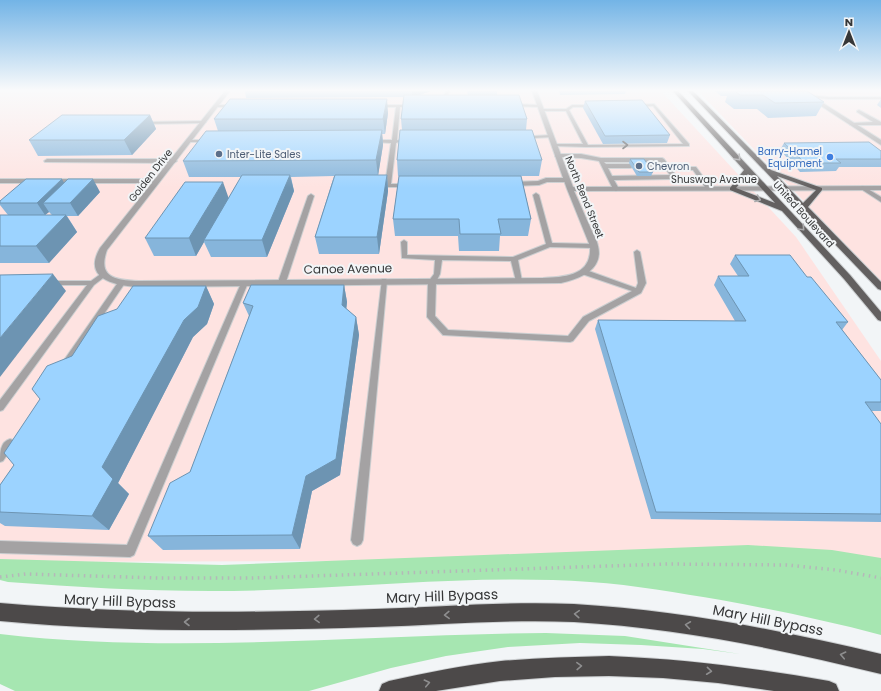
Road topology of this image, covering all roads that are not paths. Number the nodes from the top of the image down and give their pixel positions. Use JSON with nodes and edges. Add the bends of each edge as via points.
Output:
{"nodes":[{"id":1,"x":162,"y":123,"type":"edge"},
{"id":2,"x":203,"y":123,"type":"edge"},
{"id":3,"x":396,"y":123,"type":"edge"},
{"id":4,"x":546,"y":123,"type":"edge"},
{"id":5,"x":574,"y":123,"type":"edge"},
{"id":6,"x":669,"y":123,"type":"edge"},
{"id":7,"x":705,"y":123,"type":"edge"},
{"id":8,"x":722,"y":123,"type":"edge"},
{"id":9,"x":137,"y":124,"type":"edge"},
{"id":10,"x":852,"y":124,"type":"joint"},
{"id":11,"x":881,"y":124,"type":"edge"},
{"id":12,"x":551,"y":136,"type":"junction"},
{"id":13,"x":517,"y":140,"type":"edge"},
{"id":14,"x":189,"y":141,"type":"junction"},
{"id":15,"x":212,"y":141,"type":"edge"},
{"id":16,"x":402,"y":141,"type":"edge"},
{"id":17,"x":370,"y":142,"type":"edge"},
{"id":18,"x":394,"y":142,"type":"junction"},
{"id":19,"x":881,"y":144,"type":"edge"},
{"id":20,"x":554,"y":145,"type":"junction"},
{"id":21,"x":586,"y":146,"type":"junction"},
{"id":22,"x":558,"y":156,"type":"junction"},
{"id":23,"x":601,"y":160,"type":"junction"},
{"id":24,"x":47,"y":161,"type":"dead end"},
{"id":25,"x":174,"y":161,"type":"junction"},
{"id":26,"x":605,"y":166,"type":"junction"},
{"id":27,"x":631,"y":166,"type":"edge"},
{"id":28,"x":645,"y":166,"type":"edge"},
{"id":29,"x":668,"y":169,"type":"junction"},
{"id":30,"x":748,"y":170,"type":"junction"},
{"id":31,"x":768,"y":170,"type":"junction"},
{"id":32,"x":635,"y":172,"type":"edge"},
{"id":33,"x":649,"y":172,"type":"edge"},
{"id":34,"x":609,"y":175,"type":"junction"},
{"id":35,"x":567,"y":180,"type":"junction"},
{"id":36,"x":0,"y":181,"type":"edge"},
{"id":37,"x":158,"y":181,"type":"junction"},
{"id":38,"x":509,"y":184,"type":"edge"},
{"id":39,"x":411,"y":186,"type":"edge"},
{"id":40,"x":863,"y":188,"type":"junction"},
{"id":41,"x":881,"y":188,"type":"edge"},
{"id":42,"x":570,"y":189,"type":"junction"},
{"id":43,"x":616,"y":189,"type":"junction"},
{"id":44,"x":710,"y":189,"type":"junction"},
{"id":45,"x":732,"y":189,"type":"junction"},
{"id":46,"x":766,"y":189,"type":"junction"},
{"id":47,"x":786,"y":189,"type":"junction"},
{"id":48,"x":820,"y":189,"type":"junction"},
{"id":49,"x":536,"y":195,"type":"dead end"},
{"id":50,"x":311,"y":196,"type":"dead end"},
{"id":51,"x":881,"y":200,"type":"edge"},
{"id":52,"x":804,"y":207,"type":"junction"},
{"id":53,"x":785,"y":210,"type":"junction"},
{"id":54,"x":404,"y":242,"type":"dead end"},
{"id":55,"x":549,"y":245,"type":"junction"},
{"id":56,"x":594,"y":246,"type":"junction"},
{"id":57,"x":637,"y":252,"type":"dead end"},
{"id":58,"x":439,"y":258,"type":"junction"},
{"id":59,"x":514,"y":259,"type":"junction"},
{"id":60,"x":591,"y":265,"type":"joint"},
{"id":61,"x":584,"y":272,"type":"junction"},
{"id":62,"x":104,"y":275,"type":"junction"},
{"id":63,"x":384,"y":281,"type":"junction"},
{"id":64,"x":519,"y":281,"type":"junction"},
{"id":65,"x":92,"y":282,"type":"junction"},
{"id":66,"x":282,"y":282,"type":"junction"},
{"id":67,"x":432,"y":282,"type":"junction"},
{"id":68,"x":38,"y":283,"type":"edge"},
{"id":69,"x":121,"y":283,"type":"junction"},
{"id":70,"x":244,"y":283,"type":"junction"},
{"id":71,"x":881,"y":287,"type":"edge"},
{"id":72,"x":638,"y":291,"type":"junction"},
{"id":73,"x":881,"y":318,"type":"edge"},
{"id":74,"x":58,"y":374,"type":"edge"},
{"id":75,"x":0,"y":407,"type":"edge"},
{"id":76,"x":14,"y":439,"type":"edge"},
{"id":77,"x":0,"y":458,"type":"edge"},
{"id":78,"x":357,"y":540,"type":"dead end"},
{"id":79,"x":0,"y":547,"type":"edge"},
{"id":80,"x":0,"y":612,"type":"edge"},
{"id":81,"x":881,"y":664,"type":"edge"},
{"id":82,"x":389,"y":691,"type":"edge"},
{"id":83,"x":829,"y":691,"type":"edge"}],
"edges":[{"from":1,"to":9,"type":"lane"},
{"from":2,"to":14,"type":"street","name":"Golden Drive"},
{"from":3,"to":18,"type":"lane"},
{"from":4,"to":12,"type":"street","name":"North Bend Street"},
{"from":5,"to":21,"type":"lane"},
{"from":21,"to":6,"type":"lane","one_way":true,"via":[[687,145]]},
{"from":7,"to":30,"type":"main road","name":"United Boulevard","one_way":true},
{"from":8,"to":31,"type":"main road","name":"United Boulevard"},
{"from":10,"to":11,"type":"lane"},
{"from":10,"to":19,"type":"street"},
{"from":12,"to":13,"type":"lane"},
{"from":12,"to":20,"type":"street","name":"North Bend Street"},
{"from":14,"to":15,"type":"lane"},
{"from":14,"to":25,"type":"street","name":"Golden Drive"},
{"from":16,"to":18,"type":"lane"},
{"from":17,"to":18,"type":"lane"},
{"from":18,"to":39,"type":"lane","via":[[388,185]]},
{"from":20,"to":21,"type":"lane"},
{"from":20,"to":22,"type":"street","name":"North Bend Street"},
{"from":22,"to":23,"type":"lane","via":[[581,156]]},
{"from":22,"to":35,"type":"street","name":"North Bend Street"},
{"from":23,"to":26,"type":"lane"},
{"from":23,"to":29,"type":"lane","via":[[662,160]]},
{"from":24,"to":25,"type":"lane"},
{"from":25,"to":37,"type":"street","name":"Golden Drive"},
{"from":26,"to":27,"type":"lane"},
{"from":26,"to":34,"type":"lane"},
{"from":28,"to":29,"type":"lane"},
{"from":29,"to":33,"type":"lane"},
{"from":29,"to":34,"type":"lane","via":[[674,177]]},
{"from":29,"to":44,"type":"lane","via":[[694,168]]},
{"from":30,"to":45,"type":"main road"},
{"from":30,"to":46,"type":"main road","name":"United Boulevard"},
{"from":31,"to":47,"type":"main road","name":"United Boulevard"},
{"from":31,"to":48,"type":"main road"},
{"from":32,"to":34,"type":"lane"},
{"from":34,"to":43,"type":"lane"},
{"from":35,"to":38,"type":"lane"},
{"from":35,"to":42,"type":"street","name":"North Bend Street"},
{"from":36,"to":37,"type":"street"},
{"from":37,"to":62,"type":"street","name":"Golden Drive","via":[[103,250],[98,267]]},
{"from":40,"to":41,"type":"street","name":"Shuswap Avenue"},
{"from":40,"to":48,"type":"street","name":"Shuswap Avenue"},
{"from":40,"to":51,"type":"lane"},
{"from":42,"to":43,"type":"street","name":"Shuswap Avenue"},
{"from":42,"to":56,"type":"street","name":"North Bend Street"},
{"from":43,"to":44,"type":"street","name":"Shuswap Avenue"},
{"from":44,"to":45,"type":"street","name":"Shuswap Avenue"},
{"from":45,"to":46,"type":"street","name":"Shuswap Avenue"},
{"from":45,"to":53,"type":"main road","one_way":true},
{"from":46,"to":47,"type":"street","name":"Shuswap Avenue"},
{"from":46,"to":53,"type":"main road","name":"United Boulevard"},
{"from":47,"to":48,"type":"street","name":"Shuswap Avenue"},
{"from":47,"to":52,"type":"main road","name":"United Boulevard"},
{"from":48,"to":52,"type":"main road"},
{"from":49,"to":55,"type":"lane"},
{"from":50,"to":66,"type":"lane"},
{"from":52,"to":71,"type":"main road","name":"United Boulevard"},
{"from":53,"to":73,"type":"main road","name":"United Boulevard","one_way":true},
{"from":54,"to":58,"type":"lane","via":[[404,257]]},
{"from":55,"to":56,"type":"lane"},
{"from":55,"to":59,"type":"lane"},
{"from":56,"to":60,"type":"street","name":"North Bend Street","via":[[595,257]]},
{"from":57,"to":72,"type":"lane","via":[[642,283]]},
{"from":58,"to":59,"type":"lane"},
{"from":58,"to":67,"type":"lane","via":[[437,274]]},
{"from":59,"to":64,"type":"lane"},
{"from":60,"to":61,"type":"street","name":"Canoe Avenue"},
{"from":61,"to":64,"type":"street","name":"Canoe Avenue","via":[[561,280]]},
{"from":61,"to":72,"type":"lane"},
{"from":62,"to":65,"type":"lane"},
{"from":62,"to":69,"type":"street","name":"Canoe Avenue"},
{"from":63,"to":66,"type":"street","name":"Canoe Avenue"},
{"from":63,"to":67,"type":"street","name":"Canoe Avenue"},
{"from":63,"to":78,"type":"lane"},
{"from":64,"to":67,"type":"street","name":"Canoe Avenue"},
{"from":65,"to":68,"type":"lane"},
{"from":65,"to":75,"type":"lane"},
{"from":66,"to":70,"type":"street","name":"Canoe Avenue"},
{"from":67,"to":72,"type":"lane","via":[[431,317],[446,333],[570,339],[586,320]]},
{"from":69,"to":70,"type":"street","name":"Canoe Avenue"},
{"from":69,"to":74,"type":"lane"},
{"from":70,"to":79,"type":"lane","via":[[130,551]]},
{"from":76,"to":77,"type":"lane"},
{"from":81,"to":80,"type":"highway","name":"Mary Hill Bypass","one_way":true,"via":[[800,645],[705,628],[571,613],[174,622],[86,619]]},
{"from":82,"to":83,"type":"highway","one_way":true,"via":[[496,671],[589,666],[643,666],[730,673]]}]}
